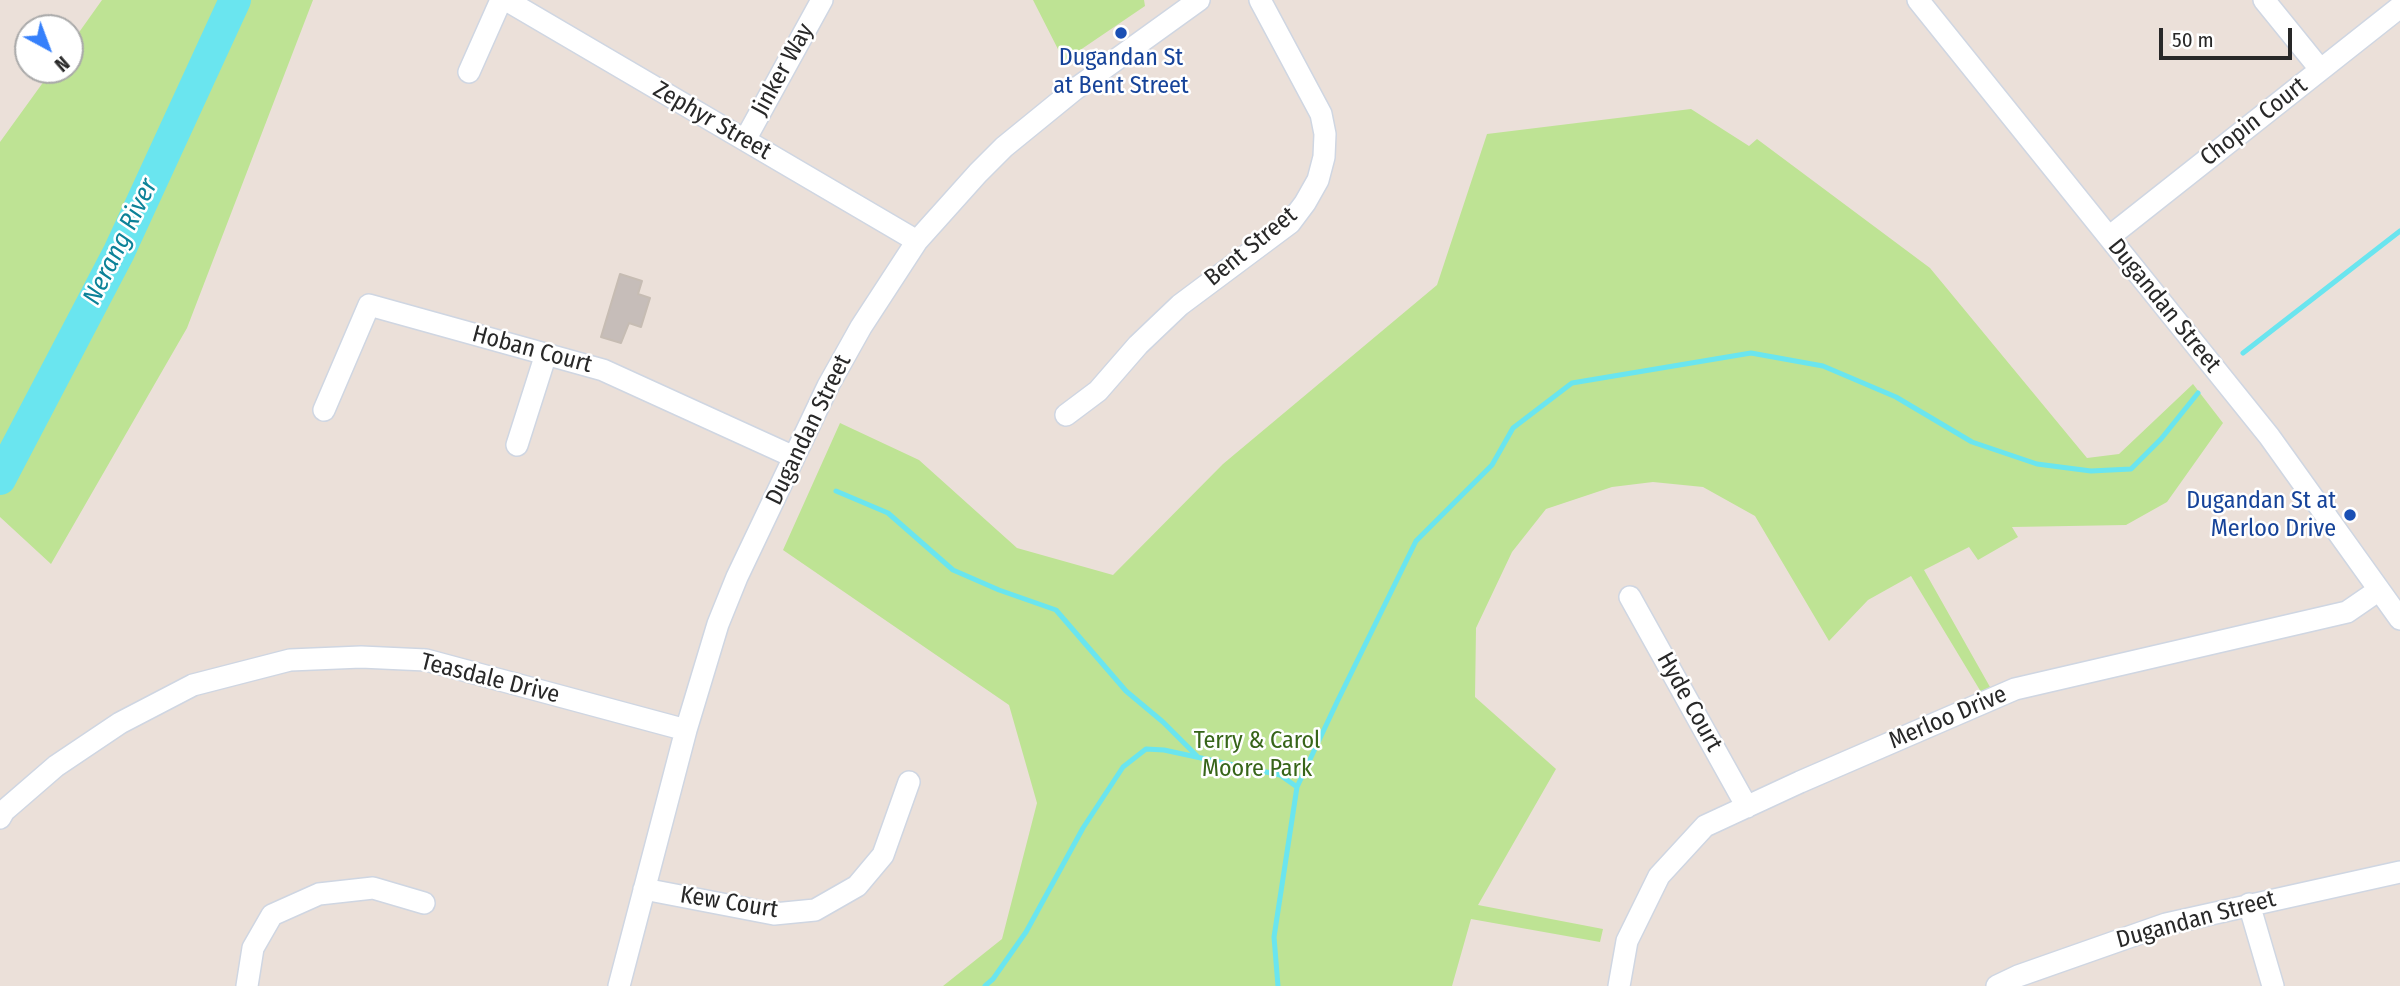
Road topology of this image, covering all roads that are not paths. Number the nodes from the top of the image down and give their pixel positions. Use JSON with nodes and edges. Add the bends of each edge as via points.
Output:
{"nodes":[{"id":1,"x":504,"y":0,"type":"edge"},
{"id":2,"x":822,"y":0,"type":"edge"},
{"id":3,"x":1199,"y":0,"type":"edge"},
{"id":4,"x":1260,"y":0,"type":"edge"},
{"id":5,"x":1918,"y":0,"type":"edge"},
{"id":6,"x":2264,"y":0,"type":"edge"},
{"id":7,"x":2400,"y":7,"type":"edge"},
{"id":8,"x":2320,"y":69,"type":"junction"},
{"id":9,"x":469,"y":72,"type":"dead end"},
{"id":10,"x":745,"y":140,"type":"junction"},
{"id":11,"x":2109,"y":237,"type":"junction"},
{"id":12,"x":917,"y":241,"type":"junction"},
{"id":13,"x":546,"y":354,"type":"junction"},
{"id":14,"x":324,"y":410,"type":"dead end"},
{"id":15,"x":1066,"y":415,"type":"dead end"},
{"id":16,"x":517,"y":445,"type":"dead end"},
{"id":17,"x":794,"y":457,"type":"junction"},
{"id":18,"x":2379,"y":590,"type":"junction"},
{"id":19,"x":1630,"y":597,"type":"dead end"},
{"id":20,"x":2400,"y":619,"type":"edge"},
{"id":21,"x":686,"y":730,"type":"junction"},
{"id":22,"x":909,"y":782,"type":"dead end"},
{"id":23,"x":1747,"y":807,"type":"junction"},
{"id":24,"x":0,"y":818,"type":"edge"},
{"id":25,"x":2400,"y":872,"type":"edge"},
{"id":26,"x":644,"y":889,"type":"junction"},
{"id":27,"x":424,"y":903,"type":"dead end"},
{"id":28,"x":2249,"y":904,"type":"junction"},
{"id":29,"x":247,"y":986,"type":"edge"},
{"id":30,"x":619,"y":986,"type":"edge"},
{"id":31,"x":1619,"y":986,"type":"edge"},
{"id":32,"x":1997,"y":986,"type":"edge"},
{"id":33,"x":2273,"y":986,"type":"edge"}],
"edges":[{"from":1,"to":9,"type":"street"},
{"from":1,"to":10,"type":"street","name":"Zephyr Street"},
{"from":2,"to":10,"type":"street","name":"Jinker Way"},
{"from":3,"to":12,"type":"street","name":"Dugandan Street","via":[[1040,116],[978,173]]},
{"from":4,"to":15,"type":"street","name":"Bent Street","via":[[1321,114],[1324,157],[1318,180],[1290,223],[1180,306],[1098,391]]},
{"from":5,"to":11,"type":"street","name":"Dugandan Street"},
{"from":6,"to":8,"type":"street"},
{"from":7,"to":8,"type":"street","name":"Chopin Court"},
{"from":8,"to":11,"type":"street","name":"Chopin Court"},
{"from":10,"to":12,"type":"street","name":"Zephyr Street"},
{"from":11,"to":18,"type":"street","name":"Dugandan Street","via":[[2269,436]]},
{"from":12,"to":17,"type":"street","name":"Dugandan Street","via":[[861,327]]},
{"from":13,"to":14,"type":"street","name":"Hoban Court","via":[[369,305]]},
{"from":13,"to":16,"type":"street"},
{"from":13,"to":17,"type":"street","name":"Hoban Court","via":[[603,370]]},
{"from":17,"to":21,"type":"street","name":"Dugandan Street","via":[[718,624]]},
{"from":18,"to":20,"type":"street","name":"Dugandan Street"},
{"from":18,"to":23,"type":"street","name":"Merloo Drive","via":[[2347,612],[2015,689]]},
{"from":19,"to":23,"type":"street","name":"Hyde Court"},
{"from":21,"to":24,"type":"street","name":"Teasdale Drive","via":[[426,660],[290,660],[193,685],[120,723],[56,766]]},
{"from":21,"to":26,"type":"street","name":"Dugandan Street"},
{"from":22,"to":26,"type":"street","name":"Kew Court","via":[[883,855],[857,886],[816,910],[774,914]]},
{"from":23,"to":31,"type":"street","name":"Merloo Drive","via":[[1705,826],[1659,876],[1627,941]]},
{"from":25,"to":28,"type":"street","name":"Dugandan Street"},
{"from":26,"to":30,"type":"street","name":"Dugandan Street"},
{"from":27,"to":29,"type":"street","via":[[373,888],[319,894],[272,915],[253,948]]},
{"from":28,"to":32,"type":"street","name":"Dugandan Street","via":[[2166,924]]},
{"from":28,"to":33,"type":"street"}]}
